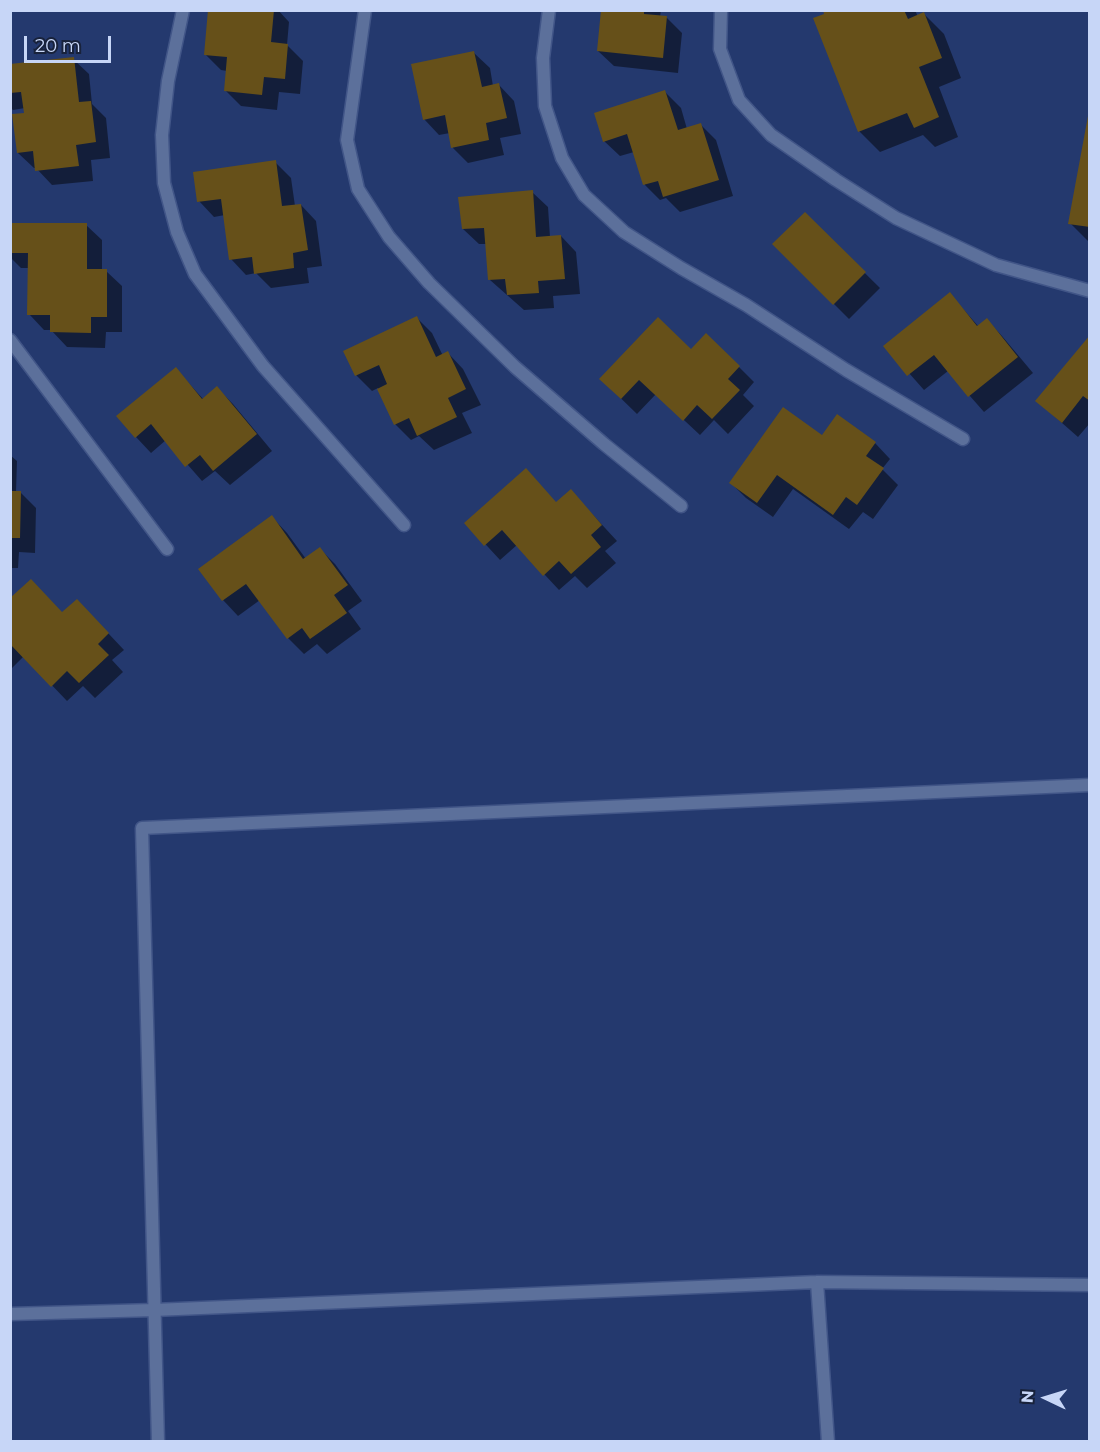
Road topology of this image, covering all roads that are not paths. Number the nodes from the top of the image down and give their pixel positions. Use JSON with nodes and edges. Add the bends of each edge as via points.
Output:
{"nodes":[{"id":1,"x":183,"y":10,"type":"edge"},
{"id":2,"x":365,"y":10,"type":"edge"},
{"id":3,"x":549,"y":10,"type":"edge"},
{"id":4,"x":721,"y":10,"type":"edge"},
{"id":5,"x":1089,"y":291,"type":"edge"},
{"id":6,"x":10,"y":340,"type":"edge"},
{"id":7,"x":963,"y":439,"type":"dead end"},
{"id":8,"x":681,"y":506,"type":"dead end"},
{"id":9,"x":404,"y":525,"type":"dead end"},
{"id":10,"x":167,"y":549,"type":"dead end"},
{"id":11,"x":1089,"y":784,"type":"edge"},
{"id":12,"x":817,"y":1282,"type":"junction"},
{"id":13,"x":1089,"y":1285,"type":"edge"},
{"id":14,"x":154,"y":1310,"type":"junction"},
{"id":15,"x":10,"y":1314,"type":"edge"},
{"id":16,"x":158,"y":1442,"type":"edge"},
{"id":17,"x":828,"y":1442,"type":"edge"}],
"edges":[{"from":1,"to":9,"type":"street","via":[[168,81],[162,135],[164,183],[177,232],[195,274],[263,366]]},
{"from":2,"to":8,"type":"street","via":[[347,140],[358,189],[389,237],[429,283],[515,367]]},
{"from":3,"to":7,"type":"street","via":[[543,58],[545,105],[562,158],[584,195],[624,232]]},
{"from":4,"to":5,"type":"street","via":[[720,49],[739,100],[771,135],[896,218],[996,265]]},
{"from":6,"to":10,"type":"street"},
{"from":11,"to":14,"type":"street","via":[[142,828]]},
{"from":12,"to":13,"type":"street"},
{"from":12,"to":14,"type":"street"},
{"from":12,"to":17,"type":"street"},
{"from":14,"to":15,"type":"street"},
{"from":14,"to":16,"type":"street"}]}
